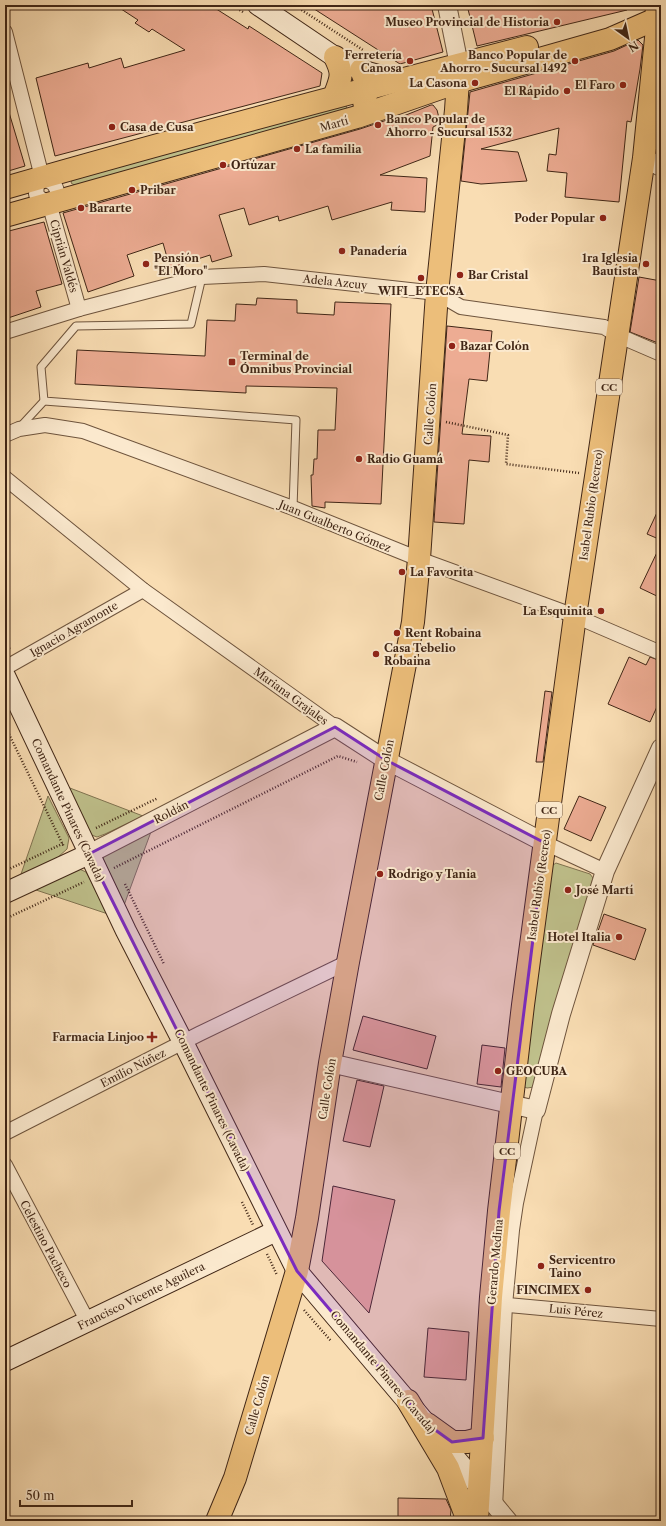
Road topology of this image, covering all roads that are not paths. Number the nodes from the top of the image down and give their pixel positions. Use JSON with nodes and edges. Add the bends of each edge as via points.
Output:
{"nodes":[{"id":1,"x":258,"y":5,"type":"edge"},
{"id":2,"x":446,"y":5,"type":"edge"},
{"id":3,"x":658,"y":14,"type":"edge"},
{"id":4,"x":5,"y":32,"type":"edge"},
{"id":5,"x":335,"y":57,"type":"junction"},
{"id":6,"x":365,"y":70,"type":"junction"},
{"id":7,"x":458,"y":73,"type":"junction"},
{"id":8,"x":406,"y":80,"type":"junction"},
{"id":9,"x":435,"y":90,"type":"junction"},
{"id":10,"x":334,"y":97,"type":"junction"},
{"id":11,"x":456,"y":110,"type":"junction"},
{"id":12,"x":357,"y":117,"type":"junction"},
{"id":13,"x":652,"y":162,"type":"edge"},
{"id":14,"x":42,"y":177,"type":"junction"},
{"id":15,"x":5,"y":188,"type":"edge"},
{"id":16,"x":49,"y":203,"type":"junction"},
{"id":17,"x":5,"y":216,"type":"edge"},
{"id":18,"x":202,"y":277,"type":"junction"},
{"id":19,"x":437,"y":293,"type":"junction"},
{"id":20,"x":79,"y":309,"type":"junction"},
{"id":21,"x":5,"y":332,"type":"edge"},
{"id":22,"x":617,"y":335,"type":"junction"},
{"id":23,"x":661,"y":354,"type":"edge"},
{"id":24,"x":44,"y":401,"type":"junction"},
{"id":25,"x":19,"y":429,"type":"junction"},
{"id":26,"x":5,"y":435,"type":"edge"},
{"id":27,"x":5,"y":478,"type":"edge"},
{"id":28,"x":293,"y":508,"type":"junction"},
{"id":29,"x":419,"y":559,"type":"junction"},
{"id":30,"x":143,"y":590,"type":"junction"},
{"id":31,"x":575,"y":616,"type":"junction"},
{"id":32,"x":661,"y":653,"type":"edge"},
{"id":33,"x":9,"y":669,"type":"edge"},
{"id":34,"x":335,"y":727,"type":"junction"},
{"id":35,"x":661,"y":748,"type":"edge"},
{"id":36,"x":386,"y":760,"type":"junction"},
{"id":37,"x":545,"y":843,"type":"junction"},
{"id":38,"x":97,"y":850,"type":"junction"},
{"id":39,"x":605,"y":871,"type":"junction"},
{"id":40,"x":5,"y":893,"type":"edge"},
{"id":41,"x":348,"y":962,"type":"junction"},
{"id":42,"x":523,"y":1005,"type":"joint"},
{"id":43,"x":183,"y":1042,"type":"junction"},
{"id":44,"x":330,"y":1063,"type":"junction"},
{"id":45,"x":512,"y":1105,"type":"junction"},
{"id":46,"x":536,"y":1110,"type":"junction"},
{"id":47,"x":5,"y":1133,"type":"edge"},
{"id":48,"x":5,"y":1165,"type":"edge"},
{"id":49,"x":276,"y":1230,"type":"junction"},
{"id":50,"x":297,"y":1271,"type":"junction"},
{"id":51,"x":498,"y":1304,"type":"junction"},
{"id":52,"x":661,"y":1319,"type":"edge"},
{"id":53,"x":88,"y":1322,"type":"junction"},
{"id":54,"x":5,"y":1362,"type":"edge"},
{"id":55,"x":408,"y":1402,"type":"junction"},
{"id":56,"x":428,"y":1424,"type":"junction"},
{"id":57,"x":483,"y":1438,"type":"junction"},
{"id":58,"x":478,"y":1485,"type":"junction"},
{"id":59,"x":495,"y":1507,"type":"junction"},
{"id":60,"x":217,"y":1521,"type":"edge"},
{"id":61,"x":468,"y":1521,"type":"edge"},
{"id":62,"x":477,"y":1521,"type":"edge"},
{"id":63,"x":508,"y":1521,"type":"edge"}],
"edges":[{"from":1,"to":5,"type":"main road"},
{"from":2,"to":7,"type":"street","name":"Calle Colón"},
{"from":3,"to":7,"type":"main road","name":"Martí","via":[[606,27]]},
{"from":3,"to":13,"type":"main road","name":"Isabel Rubio (Recreo)","number":"CC"},
{"from":4,"to":14,"type":"street","name":"Ciprián Valdés"},
{"from":5,"to":6,"type":"main road"},
{"from":5,"to":10,"type":"main road","via":[[342,70]]},
{"from":6,"to":8,"type":"main road","name":"Martí"},
{"from":6,"to":10,"type":"main road","name":"Martí"},
{"from":6,"to":12,"type":"main road","via":[[365,99]]},
{"from":7,"to":8,"type":"main road","name":"Martí"},
{"from":7,"to":9,"type":"main road","name":"Martí"},
{"from":7,"to":11,"type":"main road","name":"Calle Colón"},
{"from":8,"to":9,"type":"main road"},
{"from":9,"to":11,"type":"main road"},
{"from":9,"to":12,"type":"main road","name":"Martí"},
{"from":10,"to":14,"type":"main road","name":"Martí"},
{"from":11,"to":19,"type":"main road","name":"Calle Colón"},
{"from":12,"to":16,"type":"main road","name":"Martí"},
{"from":13,"to":22,"type":"main road","name":"Isabel Rubio (Recreo)","number":"CC"},
{"from":14,"to":15,"type":"main road","name":"Martí"},
{"from":14,"to":16,"type":"street","name":"Ciprián Valdés","via":[[37,185],[36,194]]},
{"from":16,"to":17,"type":"main road","name":"Martí"},
{"from":16,"to":20,"type":"street","name":"Ciprián Valdés"},
{"from":18,"to":19,"type":"street","name":"Adela Azcuy","via":[[264,274]]},
{"from":18,"to":20,"type":"street","name":"Adela Azcuy"},
{"from":18,"to":24,"type":"lane","via":[[191,324],[76,326],[41,368]]},
{"from":19,"to":22,"type":"street","name":"Adela Azcuy","via":[[461,307],[604,327]]},
{"from":19,"to":29,"type":"main road","name":"Calle Colón"},
{"from":20,"to":21,"type":"street","name":"Adela Azcuy"},
{"from":22,"to":23,"type":"street","name":"Adela Azcuy"},
{"from":22,"to":31,"type":"main road","name":"Isabel Rubio (Recreo)","number":"CC"},
{"from":24,"to":25,"type":"lane"},
{"from":24,"to":28,"type":"lane","via":[[296,420]]},
{"from":25,"to":26,"type":"street","name":"Juan Gualberto Gómez"},
{"from":25,"to":28,"type":"street","name":"Juan Gualberto Gómez","via":[[45,425],[83,432]]},
{"from":27,"to":30,"type":"street","name":"Mariana Grajales"},
{"from":28,"to":29,"type":"street","name":"Juan Gualberto Gómez"},
{"from":29,"to":31,"type":"street","name":"Juan Gualberto Gómez"},
{"from":29,"to":36,"type":"main road","name":"Calle Colón","via":[[413,622]]},
{"from":30,"to":33,"type":"street","name":"Ignacio Agramonte"},
{"from":30,"to":34,"type":"street","name":"Mariana Grajales"},
{"from":31,"to":32,"type":"street","name":"Juan Gualberto Gómez"},
{"from":31,"to":37,"type":"main road","name":"Isabel Rubio (Recreo)","number":"CC"},
{"from":33,"to":38,"type":"main road","name":"Comandante Pinares (Cavada)"},
{"from":34,"to":36,"type":"street","name":"Mariana Grajales"},
{"from":34,"to":38,"type":"street","name":"Roldán"},
{"from":35,"to":39,"type":"street"},
{"from":36,"to":37,"type":"street","name":"Mariana Grajales"},
{"from":36,"to":41,"type":"main road","name":"Calle Colón"},
{"from":37,"to":39,"type":"street","name":"Mariana Grajales"},
{"from":37,"to":42,"type":"main road","name":"Isabel Rubio (Recreo)","number":"CC"},
{"from":38,"to":40,"type":"main road","name":"Roldán"},
{"from":38,"to":43,"type":"main road","name":"Comandante Pinares (Cavada)"},
{"from":39,"to":46,"type":"street","via":[[560,1014]]},
{"from":41,"to":43,"type":"street","name":"Emilio Núñez"},
{"from":41,"to":44,"type":"main road","name":"Calle Colón"},
{"from":42,"to":45,"type":"main road","name":"Gerardo Medina","number":"CC"},
{"from":43,"to":47,"type":"street","name":"Emilio Núñez"},
{"from":43,"to":49,"type":"main road","name":"Comandante Pinares (Cavada)"},
{"from":44,"to":45,"type":"street"},
{"from":44,"to":50,"type":"main road","name":"Calle Colón"},
{"from":45,"to":46,"type":"street"},
{"from":45,"to":51,"type":"main road","name":"Gerardo Medina","number":"CC","via":[[499,1211]]},
{"from":46,"to":51,"type":"street","name":"Gerardo Medina"},
{"from":48,"to":53,"type":"street","name":"Celestino Pacheco"},
{"from":49,"to":50,"type":"main road","name":"Comandante Pinares (Cavada)"},
{"from":49,"to":53,"type":"main road","name":"Francisco Vicente Aguilera"},
{"from":50,"to":55,"type":"main road","name":"Comandante Pinares (Cavada)"},
{"from":50,"to":60,"type":"main road","name":"Calle Colón","via":[[235,1478]]},
{"from":51,"to":52,"type":"street","name":"Luis Pérez"},
{"from":51,"to":57,"type":"main road","name":"Gerardo Medina","number":"CC"},
{"from":51,"to":59,"type":"street","name":"Gerardo Medina"},
{"from":53,"to":54,"type":"main road","name":"Francisco Vicente Aguilera"},
{"from":55,"to":56,"type":"main road","name":"Comandante Pinares (Cavada)"},
{"from":55,"to":61,"type":"main road","via":[[448,1468]]},
{"from":56,"to":57,"type":"main road","via":[[452,1442]]},
{"from":56,"to":58,"type":"main road","name":"Comandante Pinares (Cavada)"},
{"from":57,"to":58,"type":"main road","name":"Gerardo Medina","number":"CC"},
{"from":58,"to":59,"type":"street"},
{"from":58,"to":62,"type":"main road","name":"Gerardo Medina","number":"CC"},
{"from":59,"to":63,"type":"street"}]}
